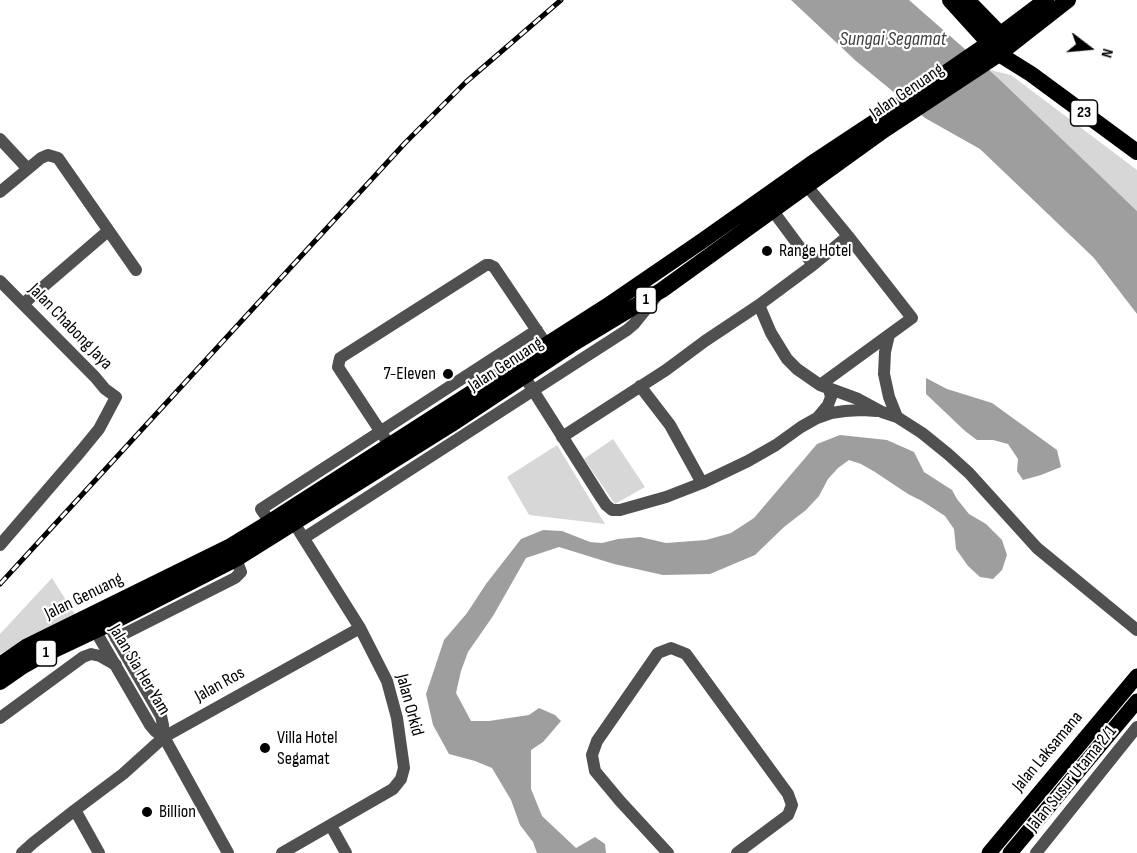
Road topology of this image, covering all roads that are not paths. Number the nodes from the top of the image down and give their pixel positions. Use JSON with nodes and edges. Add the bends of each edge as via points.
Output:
{"nodes":[{"id":1,"x":950,"y":0,"type":"edge"},
{"id":2,"x":967,"y":0,"type":"edge"},
{"id":3,"x":1046,"y":0,"type":"edge"},
{"id":4,"x":1068,"y":0,"type":"edge"},
{"id":5,"x":993,"y":48,"type":"junction"},
{"id":6,"x":879,"y":127,"type":"junction"},
{"id":7,"x":0,"y":139,"type":"edge"},
{"id":8,"x":1137,"y":152,"type":"edge"},
{"id":9,"x":27,"y":168,"type":"junction"},
{"id":10,"x":807,"y":186,"type":"junction"},
{"id":11,"x":0,"y":192,"type":"edge"},
{"id":12,"x":773,"y":211,"type":"junction"},
{"id":13,"x":108,"y":231,"type":"junction"},
{"id":14,"x":848,"y":236,"type":"junction"},
{"id":15,"x":702,"y":241,"type":"junction"},
{"id":16,"x":722,"y":248,"type":"junction"},
{"id":17,"x":670,"y":263,"type":"junction"},
{"id":18,"x":813,"y":265,"type":"junction"},
{"id":19,"x":136,"y":270,"type":"dead end"},
{"id":20,"x":680,"y":278,"type":"junction"},
{"id":21,"x":0,"y":281,"type":"edge"},
{"id":22,"x":23,"y":304,"type":"junction"},
{"id":23,"x":759,"y":305,"type":"junction"},
{"id":24,"x":537,"y":330,"type":"junction"},
{"id":25,"x":889,"y":335,"type":"junction"},
{"id":26,"x":546,"y":345,"type":"junction"},
{"id":27,"x":528,"y":383,"type":"junction"},
{"id":28,"x":640,"y":386,"type":"junction"},
{"id":29,"x":825,"y":387,"type":"junction"},
{"id":30,"x":882,"y":412,"type":"junction"},
{"id":31,"x":897,"y":417,"type":"junction"},
{"id":32,"x":818,"y":418,"type":"junction"},
{"id":33,"x":562,"y":437,"type":"junction"},
{"id":34,"x":390,"y":445,"type":"junction"},
{"id":35,"x":702,"y":483,"type":"junction"},
{"id":36,"x":294,"y":523,"type":"junction"},
{"id":37,"x":304,"y":537,"type":"junction"},
{"id":38,"x":0,"y":545,"type":"edge"},
{"id":39,"x":102,"y":624,"type":"junction"},
{"id":40,"x":360,"y":628,"type":"junction"},
{"id":41,"x":1137,"y":630,"type":"edge"},
{"id":42,"x":0,"y":665,"type":"edge"},
{"id":43,"x":116,"y":665,"type":"junction"},
{"id":44,"x":1137,"y":676,"type":"edge"},
{"id":45,"x":0,"y":682,"type":"edge"},
{"id":46,"x":1137,"y":701,"type":"edge"},
{"id":47,"x":0,"y":718,"type":"edge"},
{"id":48,"x":1137,"y":727,"type":"edge"},
{"id":49,"x":164,"y":737,"type":"junction"},
{"id":50,"x":75,"y":810,"type":"junction"},
{"id":51,"x":331,"y":826,"type":"junction"},
{"id":52,"x":22,"y":853,"type":"edge"},
{"id":53,"x":99,"y":853,"type":"edge"},
{"id":54,"x":228,"y":853,"type":"edge"},
{"id":55,"x":282,"y":853,"type":"edge"},
{"id":56,"x":346,"y":853,"type":"edge"},
{"id":57,"x":668,"y":853,"type":"edge"},
{"id":58,"x":737,"y":853,"type":"edge"},
{"id":59,"x":989,"y":853,"type":"edge"},
{"id":60,"x":1010,"y":853,"type":"edge"},
{"id":61,"x":1036,"y":853,"type":"edge"}],
"edges":[{"from":1,"to":5,"type":"highway","number":"23"},
{"from":2,"to":5,"type":"highway","number":"23"},
{"from":3,"to":5,"type":"highway","number":"1"},
{"from":4,"to":5,"type":"highway","number":"1"},
{"from":5,"to":6,"type":"highway","name":"Jalan Genuang","number":"1"},
{"from":5,"to":8,"type":"highway","number":"23"},
{"from":6,"to":10,"type":"highway","name":"Jalan Genuang","number":"1"},
{"from":6,"to":15,"type":"highway","name":"Jalan Genuang","number":"1","via":[[811,164]]},
{"from":7,"to":9,"type":"street"},
{"from":9,"to":11,"type":"street"},
{"from":9,"to":13,"type":"street","via":[[48,155],[58,159]]},
{"from":10,"to":12,"type":"highway","name":"Jalan Genuang","number":"1"},
{"from":10,"to":14,"type":"street"},
{"from":12,"to":16,"type":"highway","name":"Jalan Genuang","number":"1"},
{"from":12,"to":18,"type":"street"},
{"from":13,"to":19,"type":"street"},
{"from":13,"to":22,"type":"street"},
{"from":14,"to":18,"type":"street"},
{"from":14,"to":25,"type":"street","via":[[912,318]]},
{"from":15,"to":16,"type":"highway","via":[[711,249]]},
{"from":15,"to":17,"type":"highway","name":"Jalan Genuang","number":"1"},
{"from":16,"to":20,"type":"highway","name":"Jalan Genuang","number":"1"},
{"from":17,"to":20,"type":"highway","via":[[682,263],[684,272]]},
{"from":17,"to":26,"type":"highway","name":"Jalan Genuang","number":"1"},
{"from":18,"to":23,"type":"street"},
{"from":20,"to":27,"type":"highway","name":"Jalan Genuang","number":"1"},
{"from":21,"to":22,"type":"street","name":"Jalan Chabong Jaya"},
{"from":22,"to":38,"type":"street","name":"Jalan Chabong Jaya","via":[[116,397],[99,429]]},
{"from":23,"to":28,"type":"street"},
{"from":23,"to":29,"type":"street","via":[[787,359]]},
{"from":24,"to":26,"type":"street"},
{"from":24,"to":34,"type":"street"},
{"from":24,"to":34,"type":"street","via":[[494,267],[486,265],[340,358],[338,366]]},
{"from":25,"to":29,"type":"street"},
{"from":25,"to":31,"type":"street","via":[[884,374]]},
{"from":26,"to":34,"type":"highway","name":"Jalan Genuang","number":"1"},
{"from":27,"to":33,"type":"street"},
{"from":27,"to":34,"type":"highway","name":"Jalan Genuang","number":"1"},
{"from":27,"to":37,"type":"street"},
{"from":28,"to":33,"type":"street"},
{"from":28,"to":35,"type":"street","via":[[670,425]]},
{"from":29,"to":30,"type":"street"},
{"from":29,"to":32,"type":"street","via":[[831,397]]},
{"from":30,"to":31,"type":"street"},
{"from":30,"to":32,"type":"street","via":[[845,411]]},
{"from":31,"to":41,"type":"street","via":[[948,454],[1037,548]]},
{"from":32,"to":35,"type":"street","via":[[748,462]]},
{"from":33,"to":35,"type":"street","via":[[612,510],[666,497]]},
{"from":34,"to":36,"type":"highway","name":"Jalan Genuang","number":"1"},
{"from":34,"to":39,"type":"highway","name":"Jalan Genuang","number":"1"},
{"from":36,"to":37,"type":"street","name":"Jalan Orkid"},
{"from":36,"to":39,"type":"highway","name":"Jalan Genuang","number":"1","via":[[236,560]]},
{"from":37,"to":40,"type":"street","name":"Jalan Orkid"},
{"from":39,"to":42,"type":"highway","name":"Jalan Genuang","number":"1","via":[[26,647]]},
{"from":39,"to":43,"type":"street","name":"Jalan Sia Her Yam"},
{"from":39,"to":45,"type":"highway","name":"Jalan Genuang","number":"1"},
{"from":39,"to":49,"type":"street","name":"Jalan Sia Her Yam","via":[[161,716]]},
{"from":40,"to":49,"type":"street","name":"Jalan Ros"},
{"from":40,"to":51,"type":"street","name":"Jalan Orkid","via":[[387,681],[404,768],[393,789]]},
{"from":43,"to":47,"type":"street","via":[[92,654],[83,657]]},
{"from":43,"to":49,"type":"street","name":"Jalan Sia Her Yam","via":[[150,726]]},
{"from":44,"to":59,"type":"main road","name":"Jalan Laksamana"},
{"from":46,"to":60,"type":"main road","name":"Jalan Laksamana"},
{"from":48,"to":61,"type":"street","name":"Jalan Susur Utama 2/1"},
{"from":49,"to":50,"type":"street","name":"Jalan Ros"},
{"from":49,"to":54,"type":"street","name":"Jalan Sia Her Yam"},
{"from":50,"to":52,"type":"street","name":"Jalan Ros"},
{"from":50,"to":53,"type":"street"},
{"from":51,"to":55,"type":"street","name":"Jalan Orkid"},
{"from":51,"to":56,"type":"street"},
{"from":57,"to":58,"type":"street","via":[[595,771],[592,755],[597,741],[658,653],[671,648],[686,654],[789,794],[792,805],[788,815]]}]}
